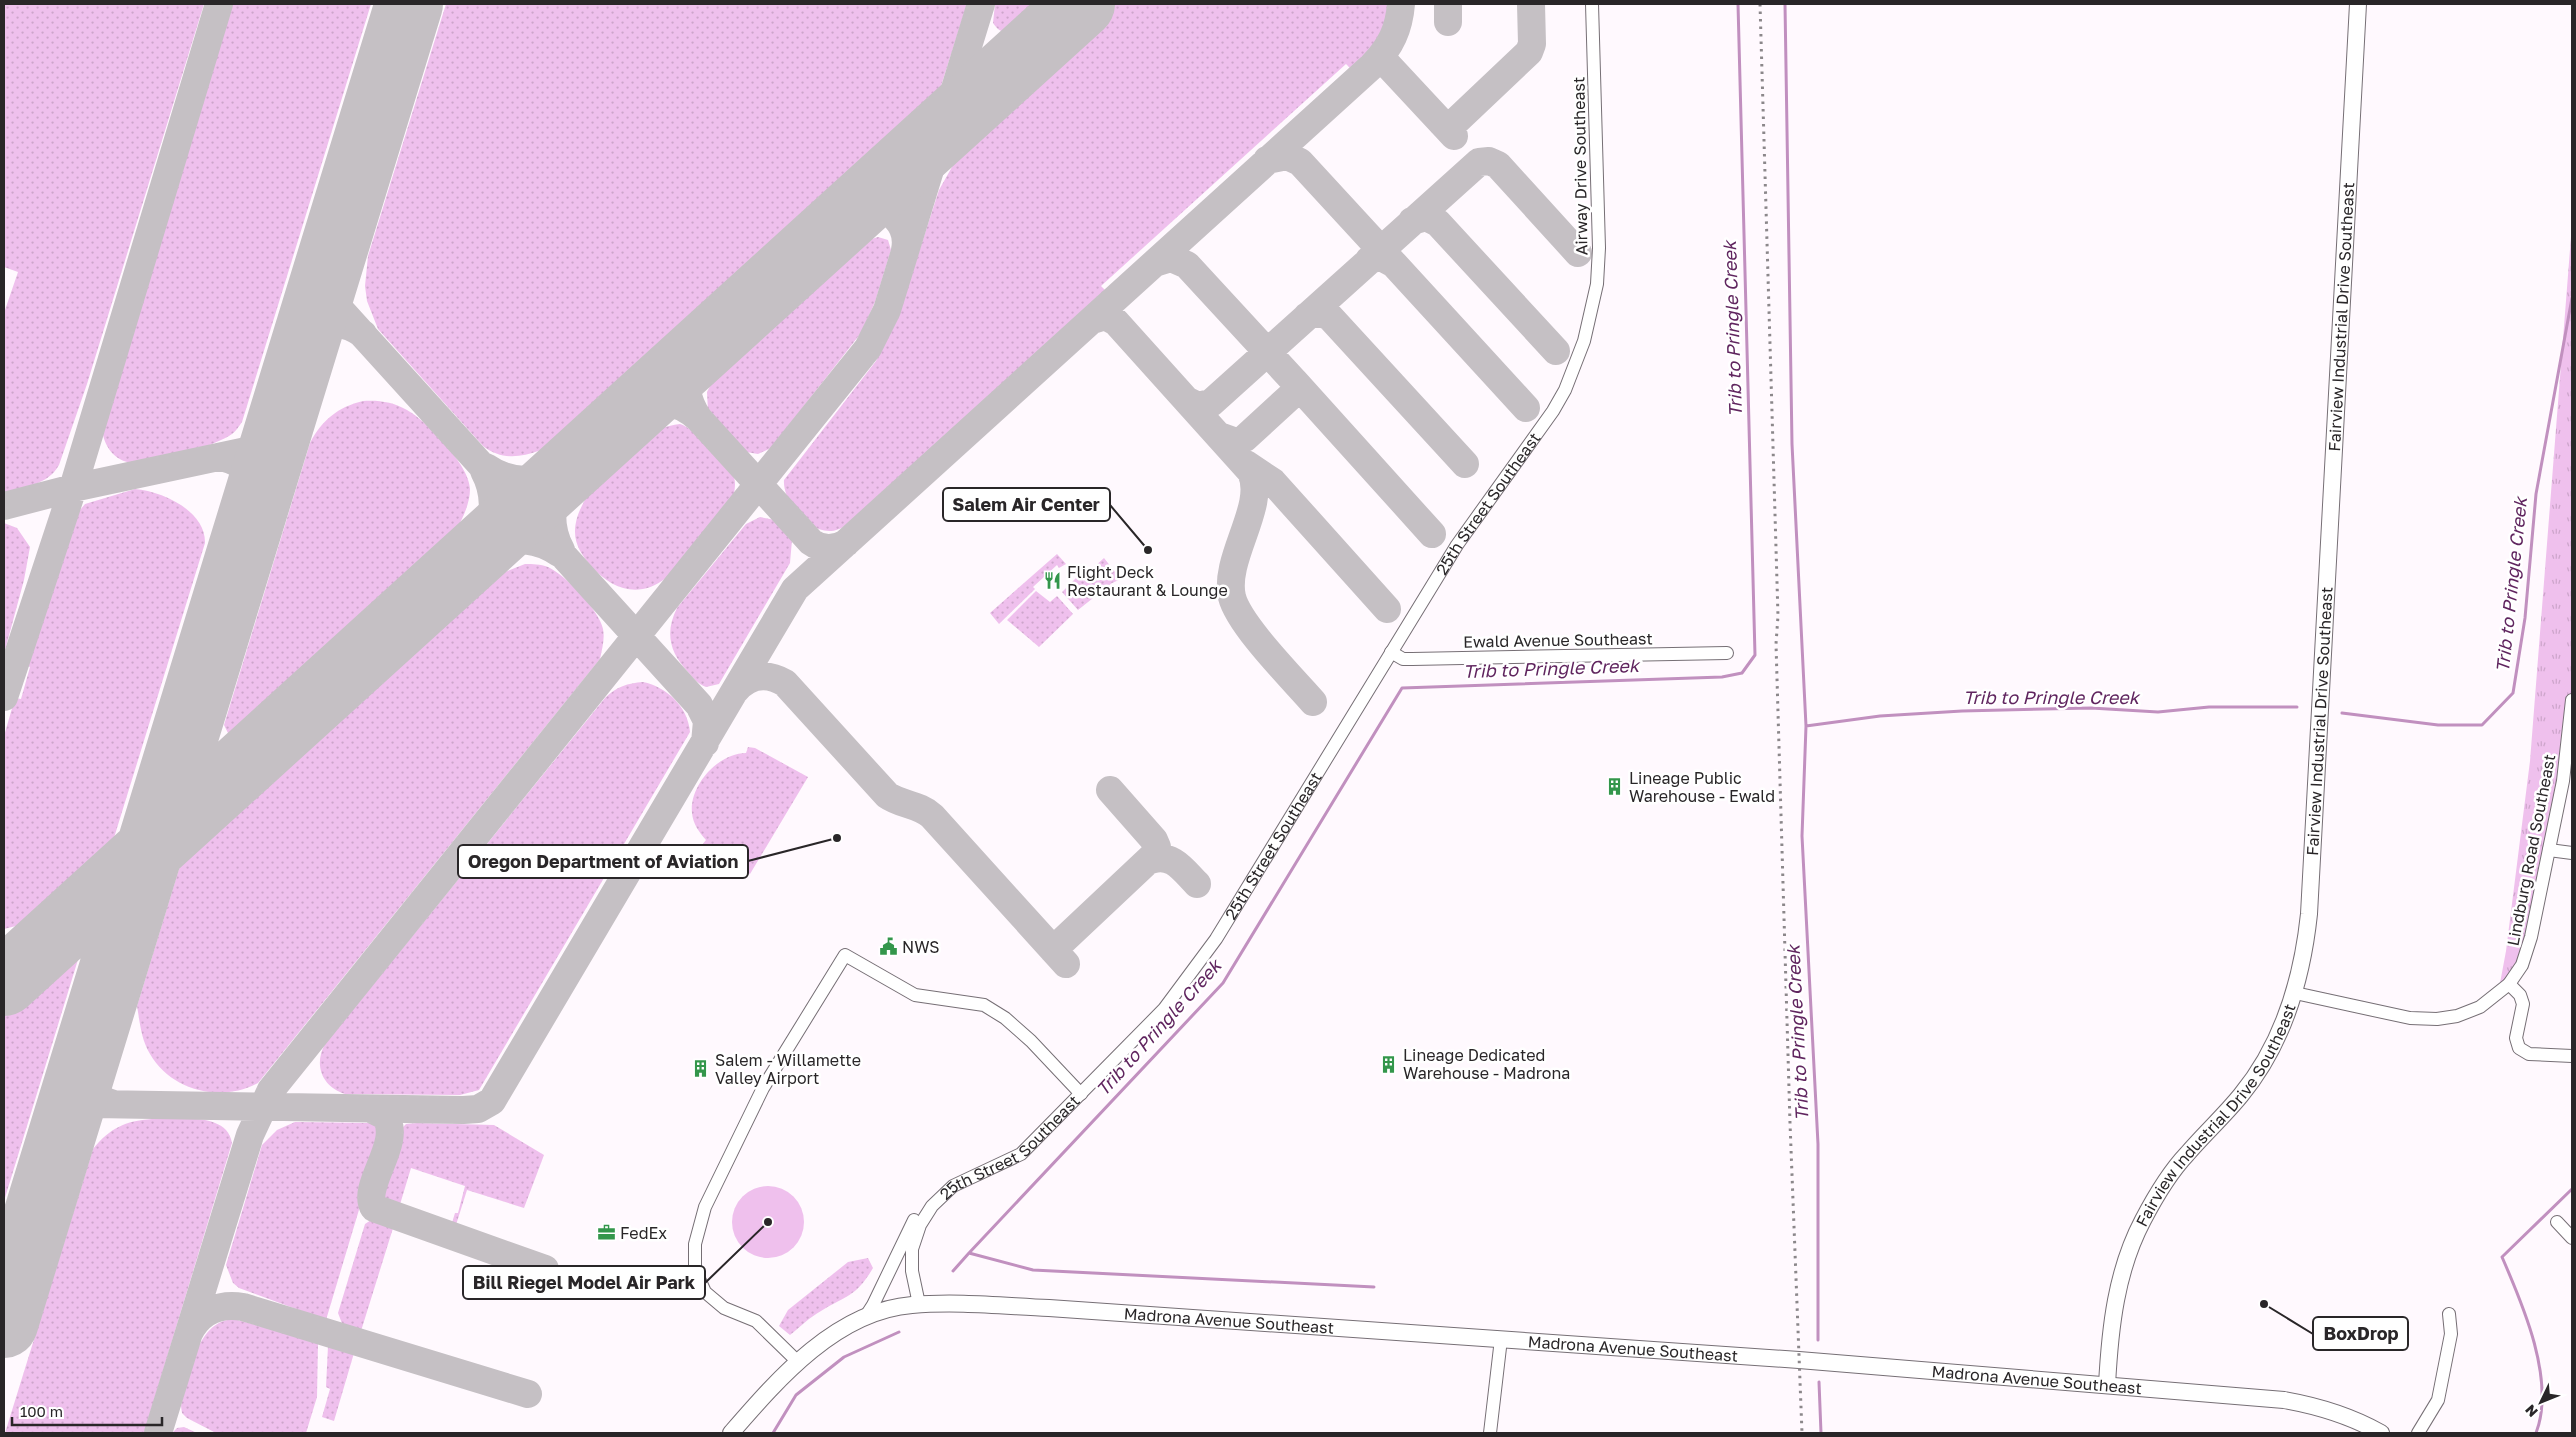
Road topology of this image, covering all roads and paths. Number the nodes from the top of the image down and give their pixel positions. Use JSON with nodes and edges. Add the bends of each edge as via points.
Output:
{"nodes":[{"id":1,"x":1592,"y":4,"type":"edge"},
{"id":2,"x":2358,"y":4,"type":"edge"},
{"id":3,"x":1587,"y":326,"type":"joint"},
{"id":4,"x":1392,"y":652,"type":"junction"},
{"id":5,"x":1727,"y":653,"type":"dead end"},
{"id":6,"x":2572,"y":700,"type":"edge"},
{"id":7,"x":2549,"y":850,"type":"junction"},
{"id":8,"x":2572,"y":852,"type":"edge"},
{"id":9,"x":2509,"y":984,"type":"junction"},
{"id":10,"x":2295,"y":993,"type":"junction"},
{"id":11,"x":2572,"y":1056,"type":"edge"},
{"id":12,"x":1081,"y":1094,"type":"junction"},
{"id":13,"x":932,"y":1206,"type":"junction"},
{"id":14,"x":2557,"y":1222,"type":"dead end"},
{"id":15,"x":2572,"y":1238,"type":"edge"},
{"id":16,"x":919,"y":1304,"type":"junction"},
{"id":17,"x":2449,"y":1314,"type":"dead end"},
{"id":18,"x":864,"y":1318,"type":"junction"},
{"id":19,"x":1501,"y":1339,"type":"junction"},
{"id":20,"x":798,"y":1362,"type":"junction"},
{"id":21,"x":2107,"y":1385,"type":"junction"},
{"id":22,"x":731,"y":1433,"type":"edge"},
{"id":23,"x":1490,"y":1433,"type":"edge"},
{"id":24,"x":2381,"y":1433,"type":"edge"},
{"id":25,"x":2418,"y":1433,"type":"edge"}],
"edges":[{"from":1,"to":3,"type":"street","name":"Airway Drive Southeast","via":[[1599,248],[1597,284]]},
{"from":2,"to":10,"type":"main road","name":"Fairview Industrial Drive Southeast","via":[[2309,914]]},
{"from":3,"to":4,"type":"street","name":"25th Street Southeast","via":[[1570,376],[1553,411],[1477,514]]},
{"from":4,"to":5,"type":"street","name":"Ewald Avenue Southeast","via":[[1403,659]]},
{"from":4,"to":12,"type":"street","name":"25th Street Southeast","via":[[1216,939],[1148,1027]]},
{"from":6,"to":7,"type":"street","name":"Lindburg Road Southeast","via":[[2563,781]]},
{"from":7,"to":8,"type":"street"},
{"from":7,"to":9,"type":"street","name":"Lindburg Road Southeast","via":[[2528,948],[2522,965]]},
{"from":9,"to":10,"type":"street","name":"Lindburg Road Southeast","via":[[2480,1007],[2437,1020],[2410,1018]]},
{"from":9,"to":11,"type":"street","via":[[2520,995],[2523,1004],[2516,1043],[2529,1054]]},
{"from":10,"to":21,"type":"main road","name":"Fairview Industrial Drive Southeast","via":[[2271,1049],[2249,1085],[2185,1155],[2143,1220],[2127,1256],[2115,1302]]},
{"from":12,"to":13,"type":"street","name":"25th Street Southeast","via":[[1021,1154],[953,1186]]},
{"from":12,"to":20,"type":"street","via":[[1031,1041],[984,1005],[915,994],[846,955],[763,1088],[705,1207],[695,1244],[695,1270],[705,1292],[724,1308],[756,1321]]},
{"from":13,"to":16,"type":"street","name":"25th Street Southeast","via":[[920,1225],[912,1249],[912,1271]]},
{"from":13,"to":18,"type":"street","via":[[914,1220]]},
{"from":14,"to":15,"type":"street"},
{"from":16,"to":18,"type":"main road","name":"Madrona Avenue Southeast"},
{"from":16,"to":19,"type":"main road","name":"Madrona Avenue Southeast","via":[[1049,1308]]},
{"from":17,"to":25,"type":"street","via":[[2451,1334],[2438,1400]]},
{"from":18,"to":20,"type":"main road","via":[[830,1337]]},
{"from":19,"to":21,"type":"main road","name":"Madrona Avenue Southeast"},
{"from":19,"to":23,"type":"street"},
{"from":20,"to":22,"type":"main road"},
{"from":21,"to":24,"type":"main road","name":"Madrona Avenue Southeast","via":[[2303,1403],[2347,1417]]}]}
